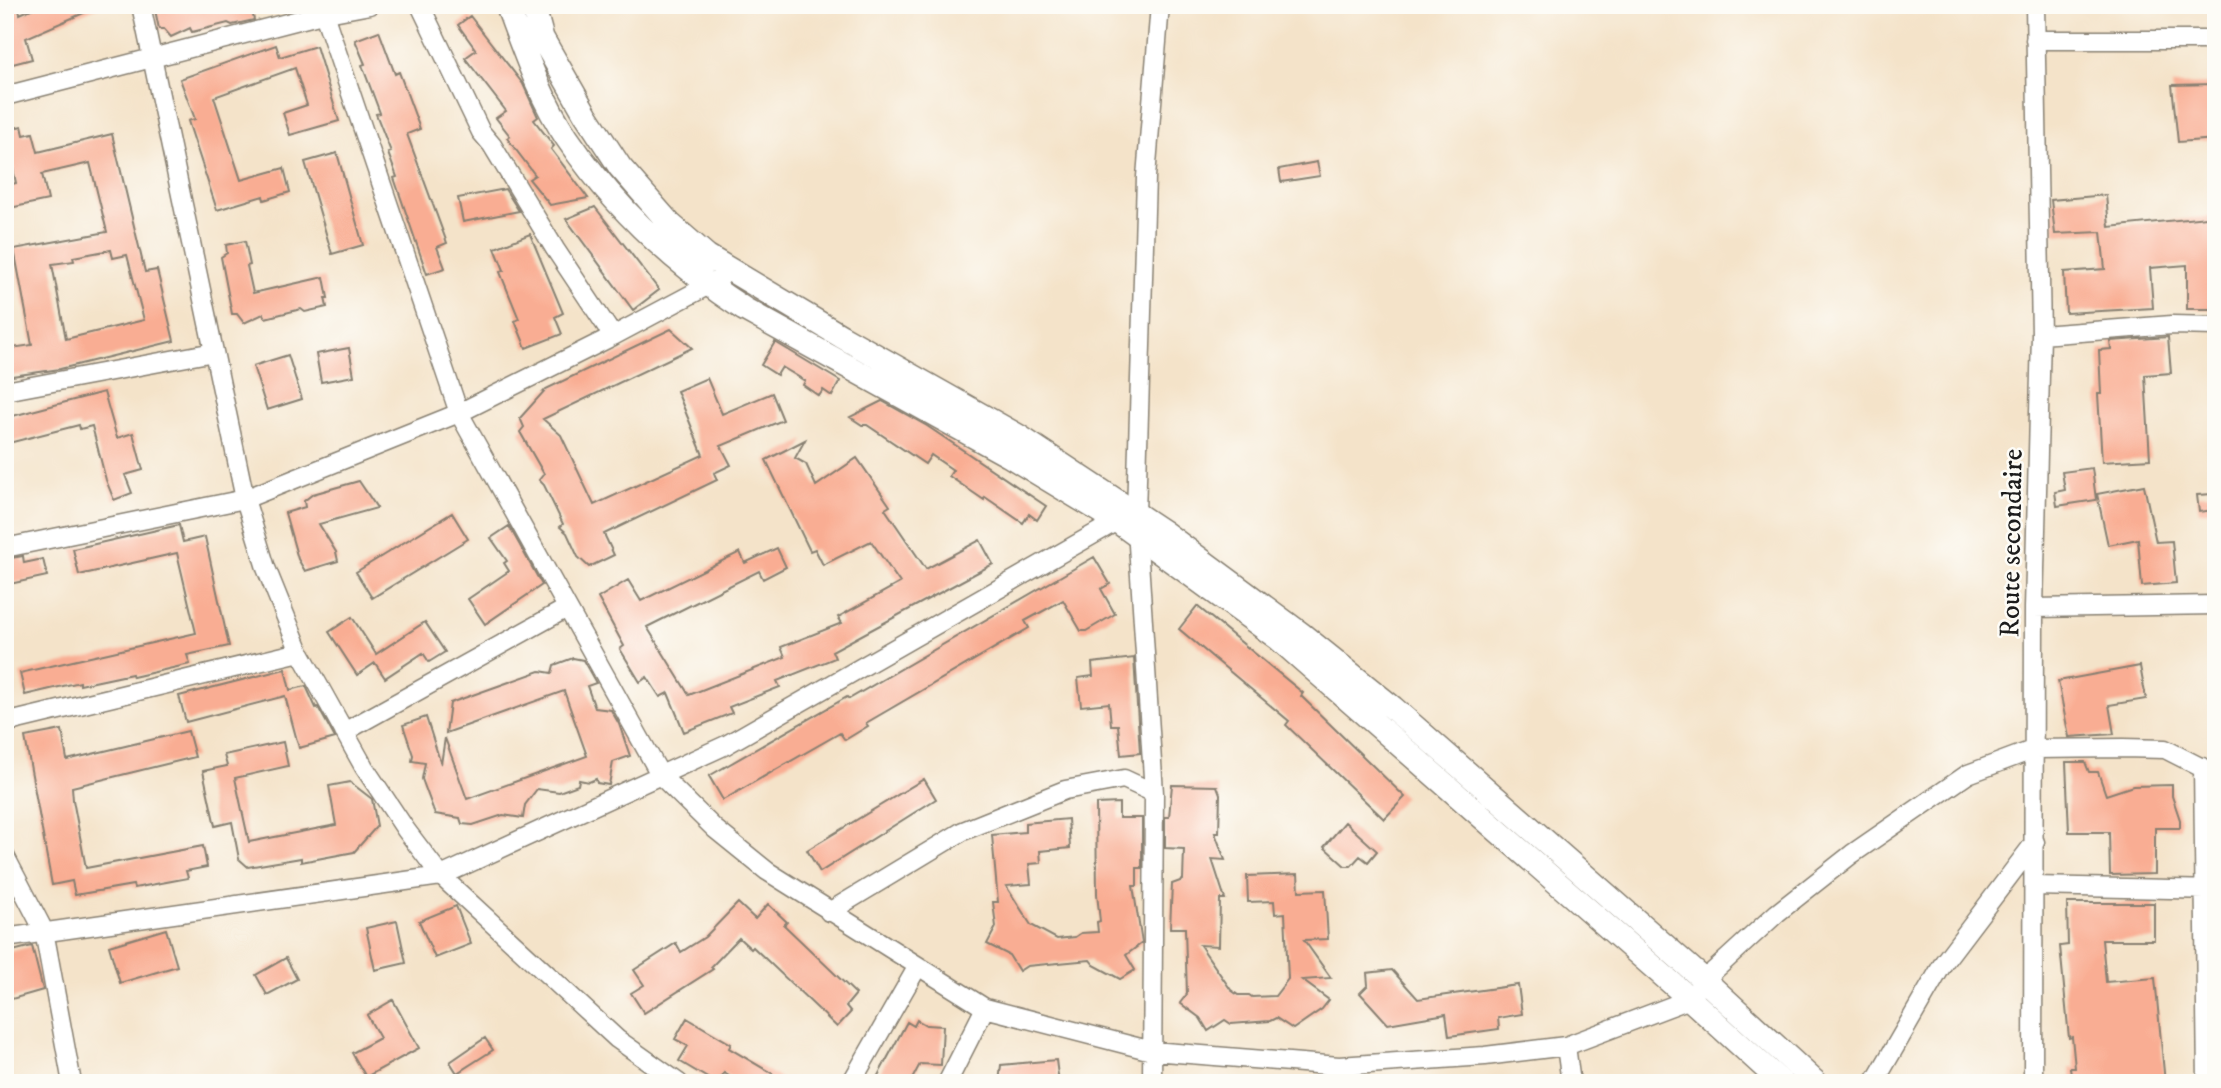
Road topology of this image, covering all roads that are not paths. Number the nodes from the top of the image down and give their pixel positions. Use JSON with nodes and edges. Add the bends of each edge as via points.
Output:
{"nodes":[{"id":1,"x":141,"y":5,"type":"edge"},
{"id":2,"x":370,"y":5,"type":"edge"},
{"id":3,"x":420,"y":5,"type":"edge"},
{"id":4,"x":507,"y":5,"type":"edge"},
{"id":5,"x":533,"y":5,"type":"edge"},
{"id":6,"x":1160,"y":5,"type":"edge"},
{"id":7,"x":2035,"y":5,"type":"edge"},
{"id":8,"x":321,"y":10,"type":"edge"},
{"id":9,"x":2035,"y":40,"type":"junction"},
{"id":10,"x":2216,"y":40,"type":"edge"},
{"id":11,"x":153,"y":60,"type":"junction"},
{"id":12,"x":5,"y":96,"type":"edge"},
{"id":13,"x":732,"y":271,"type":"junction"},
{"id":14,"x":709,"y":286,"type":"junction"},
{"id":15,"x":2216,"y":326,"type":"edge"},
{"id":16,"x":2041,"y":335,"type":"junction"},
{"id":17,"x":613,"y":336,"type":"junction"},
{"id":18,"x":214,"y":352,"type":"junction"},
{"id":19,"x":5,"y":391,"type":"edge"},
{"id":20,"x":458,"y":414,"type":"junction"},
{"id":21,"x":245,"y":499,"type":"junction"},
{"id":22,"x":1131,"y":524,"type":"junction"},
{"id":23,"x":5,"y":548,"type":"edge"},
{"id":24,"x":2216,"y":606,"type":"edge"},
{"id":25,"x":567,"y":608,"type":"junction"},
{"id":26,"x":2034,"y":608,"type":"junction"},
{"id":27,"x":300,"y":652,"type":"junction"},
{"id":28,"x":5,"y":723,"type":"edge"},
{"id":29,"x":344,"y":732,"type":"junction"},
{"id":30,"x":2035,"y":749,"type":"junction"},
{"id":31,"x":2209,"y":771,"type":"edge"},
{"id":32,"x":661,"y":776,"type":"junction"},
{"id":33,"x":1154,"y":793,"type":"junction"},
{"id":34,"x":2035,"y":842,"type":"junction"},
{"id":35,"x":5,"y":856,"type":"edge"},
{"id":36,"x":441,"y":876,"type":"junction"},
{"id":37,"x":2034,"y":886,"type":"junction"},
{"id":38,"x":2210,"y":890,"type":"edge"},
{"id":39,"x":829,"y":912,"type":"junction"},
{"id":40,"x":44,"y":931,"type":"junction"},
{"id":41,"x":5,"y":937,"type":"edge"},
{"id":42,"x":918,"y":966,"type":"junction"},
{"id":43,"x":1697,"y":989,"type":"junction"},
{"id":44,"x":985,"y":1008,"type":"junction"},
{"id":45,"x":1566,"y":1046,"type":"junction"},
{"id":46,"x":1152,"y":1051,"type":"junction"},
{"id":47,"x":1794,"y":1062,"type":"junction"},
{"id":48,"x":1339,"y":1074,"type":"edge"},
{"id":49,"x":1780,"y":1082,"type":"edge"},
{"id":50,"x":72,"y":1083,"type":"edge"},
{"id":51,"x":679,"y":1083,"type":"edge"},
{"id":52,"x":851,"y":1083,"type":"edge"},
{"id":53,"x":947,"y":1083,"type":"edge"},
{"id":54,"x":1152,"y":1083,"type":"edge"},
{"id":55,"x":1572,"y":1083,"type":"edge"},
{"id":56,"x":1816,"y":1083,"type":"edge"},
{"id":57,"x":1874,"y":1083,"type":"edge"},
{"id":58,"x":2033,"y":1083,"type":"edge"},
{"id":59,"x":2207,"y":1083,"type":"edge"}],
"edges":[{"from":1,"to":11,"type":"street"},
{"from":2,"to":8,"type":"street"},
{"from":3,"to":17,"type":"street","via":[[481,132]]},
{"from":4,"to":14,"type":"street","via":[[566,136],[606,189],[662,247]]},
{"from":5,"to":13,"type":"street","via":[[542,38],[620,167],[670,224]]},
{"from":6,"to":22,"type":"street","via":[[1146,177]]},
{"from":7,"to":9,"type":"street","name":"Route secondaire"},
{"from":8,"to":11,"type":"street"},
{"from":8,"to":20,"type":"street"},
{"from":9,"to":10,"type":"street"},
{"from":9,"to":16,"type":"street","name":"Route secondaire"},
{"from":11,"to":12,"type":"street"},
{"from":11,"to":18,"type":"street"},
{"from":13,"to":14,"type":"street"},
{"from":13,"to":22,"type":"street","via":[[1020,437]]},
{"from":14,"to":17,"type":"street"},
{"from":14,"to":22,"type":"street"},
{"from":15,"to":16,"type":"street"},
{"from":16,"to":26,"type":"street","name":"Route secondaire"},
{"from":17,"to":20,"type":"street"},
{"from":18,"to":19,"type":"street"},
{"from":18,"to":21,"type":"street"},
{"from":20,"to":21,"type":"street"},
{"from":20,"to":25,"type":"street"},
{"from":21,"to":23,"type":"street"},
{"from":21,"to":27,"type":"street","via":[[266,568]]},
{"from":22,"to":32,"type":"street"},
{"from":22,"to":33,"type":"street"},
{"from":22,"to":43,"type":"street","via":[[1301,634],[1393,708]]},
{"from":24,"to":26,"type":"street"},
{"from":25,"to":29,"type":"street"},
{"from":25,"to":32,"type":"street"},
{"from":26,"to":30,"type":"street","name":"Route secondaire"},
{"from":27,"to":28,"type":"street"},
{"from":27,"to":29,"type":"street"},
{"from":29,"to":36,"type":"street"},
{"from":30,"to":31,"type":"street","via":[[2165,749]]},
{"from":30,"to":34,"type":"street","name":"Route secondaire"},
{"from":30,"to":43,"type":"street","via":[[1968,774],[1863,847],[1777,913]]},
{"from":31,"to":38,"type":"street"},
{"from":32,"to":36,"type":"street"},
{"from":32,"to":39,"type":"street","via":[[767,872]]},
{"from":33,"to":39,"type":"street","via":[[1124,779],[1065,790],[962,831]]},
{"from":33,"to":46,"type":"street"},
{"from":34,"to":37,"type":"street","name":"Route secondaire"},
{"from":34,"to":57,"type":"street","via":[[1944,962]]},
{"from":35,"to":40,"type":"street"},
{"from":36,"to":40,"type":"street"},
{"from":36,"to":51,"type":"street","via":[[617,1039]]},
{"from":37,"to":38,"type":"street"},
{"from":37,"to":58,"type":"street","name":"Route secondaire"},
{"from":38,"to":59,"type":"street"},
{"from":39,"to":42,"type":"street"},
{"from":40,"to":41,"type":"street"},
{"from":40,"to":50,"type":"street"},
{"from":42,"to":44,"type":"street"},
{"from":42,"to":52,"type":"street"},
{"from":43,"to":45,"type":"street"},
{"from":43,"to":47,"type":"street"},
{"from":43,"to":49,"type":"street"},
{"from":44,"to":46,"type":"street"},
{"from":44,"to":53,"type":"street"},
{"from":45,"to":48,"type":"street"},
{"from":45,"to":55,"type":"street"},
{"from":46,"to":48,"type":"street"},
{"from":46,"to":54,"type":"street"},
{"from":47,"to":49,"type":"street"},
{"from":47,"to":56,"type":"street"}]}
